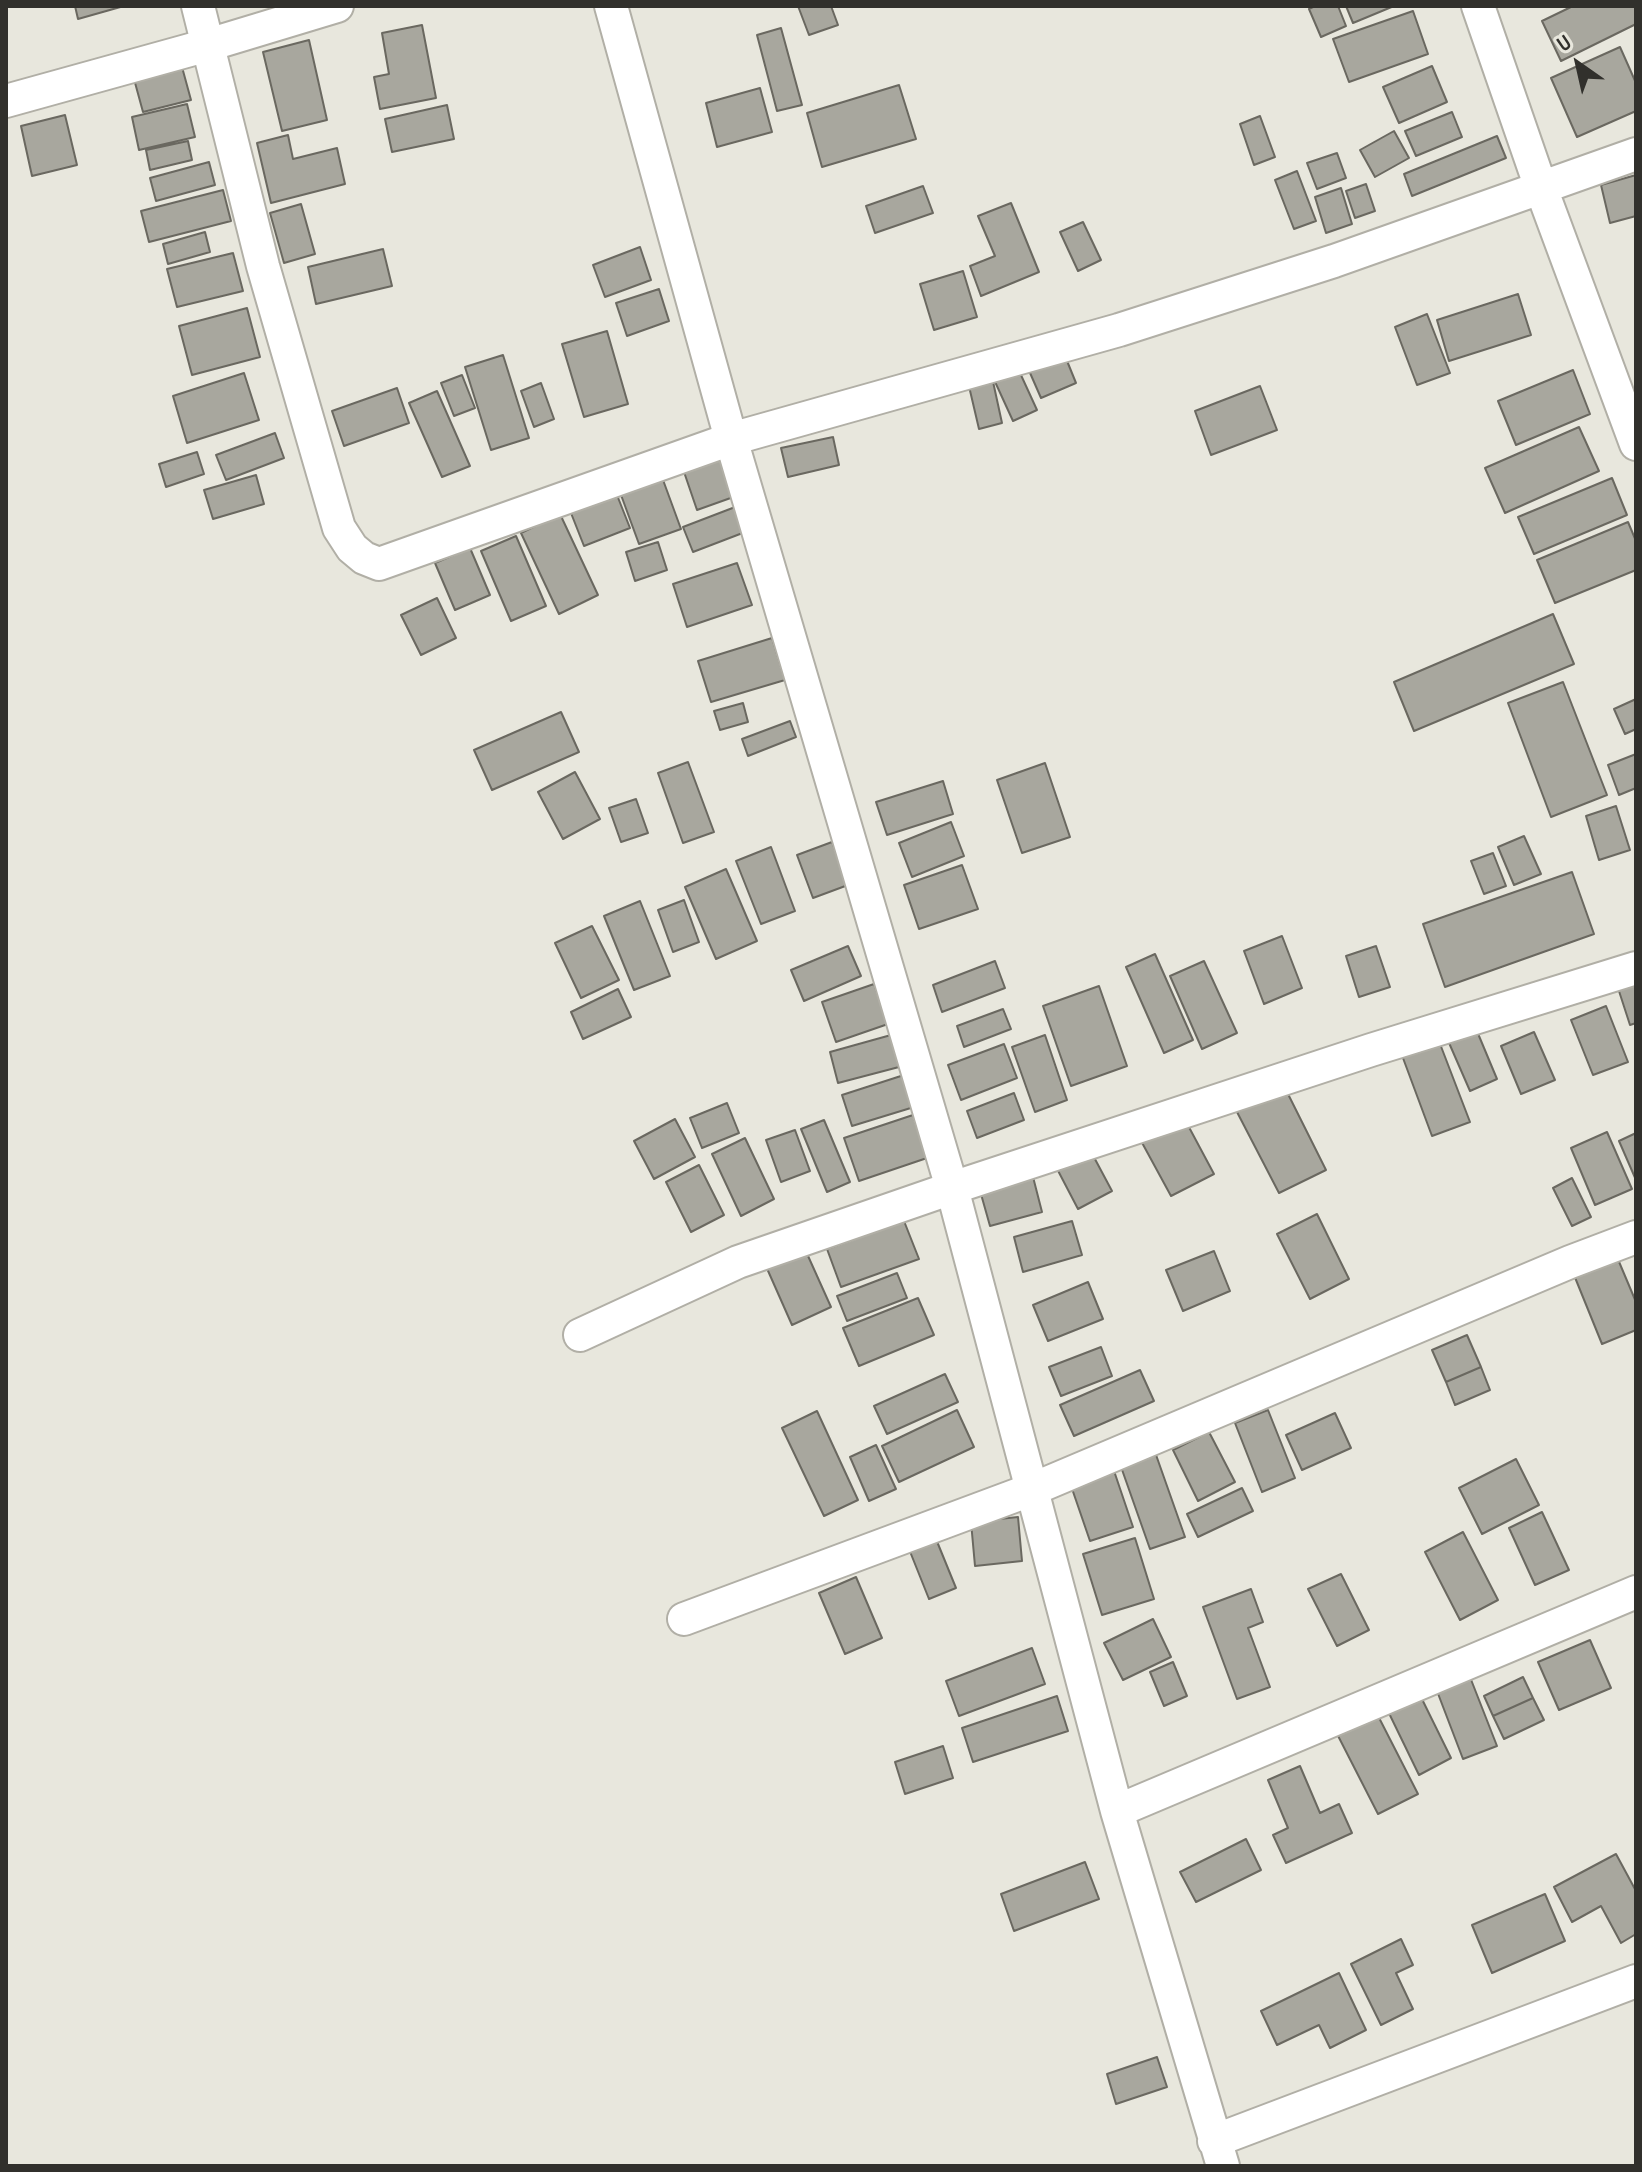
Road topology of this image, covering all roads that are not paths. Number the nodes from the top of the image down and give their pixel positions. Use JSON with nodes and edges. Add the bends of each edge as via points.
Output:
{"nodes":[{"id":1,"x":198,"y":6,"type":"edge"},
{"id":2,"x":337,"y":6,"type":"edge"},
{"id":3,"x":611,"y":6,"type":"edge"},
{"id":4,"x":1478,"y":6,"type":"edge"},
{"id":5,"x":208,"y":45,"type":"junction"},
{"id":6,"x":6,"y":101,"type":"edge"},
{"id":7,"x":1636,"y":154,"type":"edge"},
{"id":8,"x":1541,"y":188,"type":"junction"},
{"id":9,"x":731,"y":439,"type":"junction"},
{"id":10,"x":1636,"y":444,"type":"edge"},
{"id":11,"x":1636,"y":968,"type":"edge"},
{"id":12,"x":952,"y":1188,"type":"junction"},
{"id":13,"x":1636,"y":1237,"type":"edge"},
{"id":14,"x":580,"y":1335,"type":"dead end"},
{"id":15,"x":1033,"y":1489,"type":"junction"},
{"id":16,"x":1636,"y":1592,"type":"edge"},
{"id":17,"x":684,"y":1619,"type":"dead end"},
{"id":18,"x":1117,"y":1811,"type":"junction"},
{"id":19,"x":1636,"y":1981,"type":"edge"},
{"id":20,"x":1218,"y":2153,"type":"edge"}],
"edges":[{"from":1,"to":5,"type":"street"},
{"from":2,"to":5,"type":"street"},
{"from":3,"to":9,"type":"street"},
{"from":4,"to":8,"type":"street"},
{"from":5,"to":6,"type":"street"},
{"from":5,"to":9,"type":"street","via":[[263,266],[339,528],[364,558],[379,564]]},
{"from":7,"to":8,"type":"street"},
{"from":8,"to":9,"type":"street","via":[[1119,330]]},
{"from":8,"to":10,"type":"street"},
{"from":9,"to":12,"type":"street"},
{"from":11,"to":12,"type":"street"},
{"from":12,"to":14,"type":"street","via":[[738,1262]]},
{"from":12,"to":15,"type":"street"},
{"from":13,"to":15,"type":"street"},
{"from":15,"to":17,"type":"street"},
{"from":15,"to":18,"type":"street"},
{"from":16,"to":18,"type":"street"},
{"from":18,"to":20,"type":"street"},
{"from":19,"to":20,"type":"street"}]}
